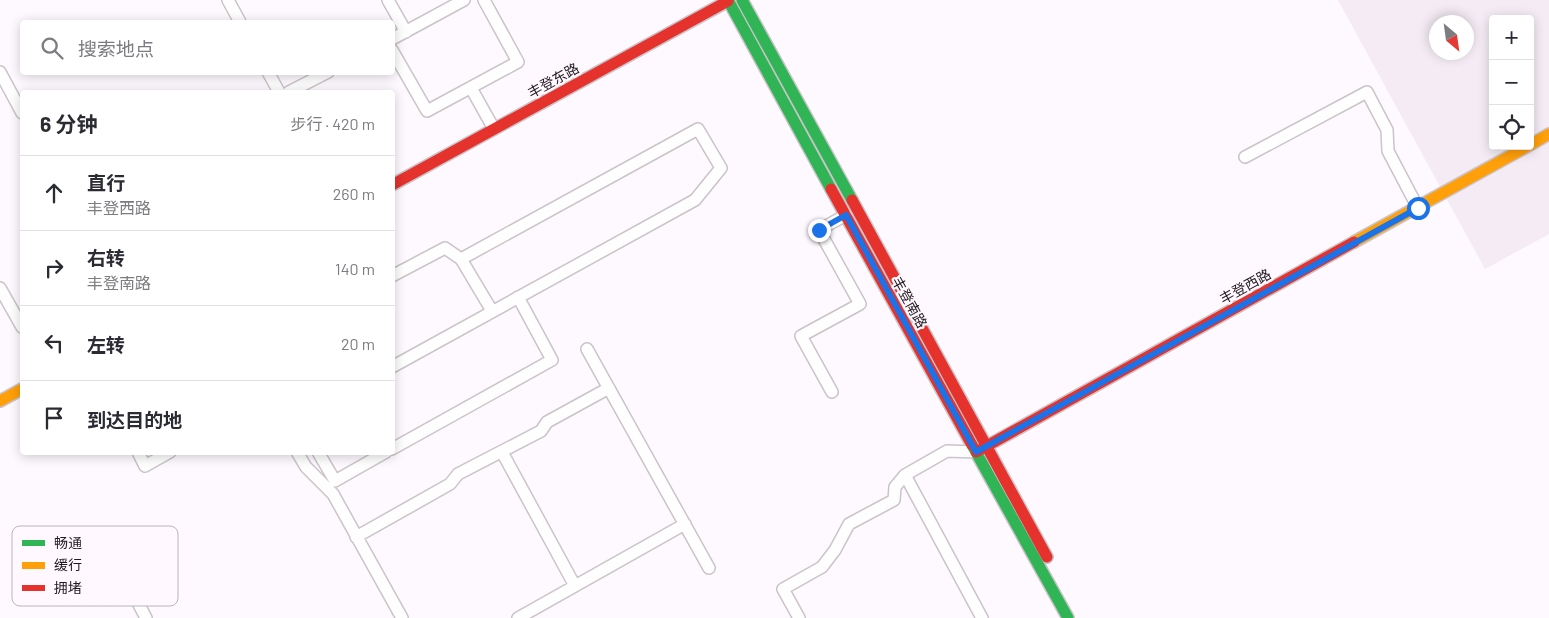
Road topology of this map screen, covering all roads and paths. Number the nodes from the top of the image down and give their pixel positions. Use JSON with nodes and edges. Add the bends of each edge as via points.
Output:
{"nodes":[{"id":1,"x":228,"y":0,"type":"edge"},
{"id":2,"x":388,"y":0,"type":"edge"},
{"id":3,"x":484,"y":0,"type":"edge"},
{"id":4,"x":742,"y":0,"type":"edge"},
{"id":5,"x":459,"y":1,"type":"edge"},
{"id":6,"x":728,"y":1,"type":"edge"},
{"id":7,"x":239,"y":20,"type":"edge"},
{"id":8,"x":406,"y":32,"type":"junction"},
{"id":9,"x":395,"y":38,"type":"edge"},
{"id":10,"x":395,"y":55,"type":"edge"},
{"id":11,"x":0,"y":72,"type":"edge"},
{"id":12,"x":270,"y":75,"type":"edge"},
{"id":13,"x":322,"y":75,"type":"edge"},
{"id":14,"x":471,"y":88,"type":"junction"},
{"id":15,"x":278,"y":90,"type":"edge"},
{"id":16,"x":293,"y":90,"type":"edge"},
{"id":17,"x":20,"y":109,"type":"edge"},
{"id":18,"x":494,"y":129,"type":"junction"},
{"id":19,"x":1549,"y":134,"type":"edge"},
{"id":20,"x":1534,"y":143,"type":"edge"},
{"id":21,"x":1522,"y":150,"type":"edge"},
{"id":22,"x":1245,"y":157,"type":"dead end"},
{"id":23,"x":395,"y":184,"type":"edge"},
{"id":24,"x":1418,"y":208,"type":"junction"},
{"id":25,"x":846,"y":215,"type":"junction"},
{"id":26,"x":461,"y":259,"type":"junction"},
{"id":27,"x":395,"y":274,"type":"edge"},
{"id":28,"x":0,"y":288,"type":"edge"},
{"id":29,"x":518,"y":297,"type":"junction"},
{"id":30,"x":492,"y":312,"type":"junction"},
{"id":31,"x":20,"y":323,"type":"edge"},
{"id":32,"x":588,"y":349,"type":"dead end"},
{"id":33,"x":395,"y":365,"type":"edge"},
{"id":34,"x":609,"y":388,"type":"junction"},
{"id":35,"x":20,"y":390,"type":"edge"},
{"id":36,"x":832,"y":392,"type":"dead end"},
{"id":37,"x":0,"y":401,"type":"edge"},
{"id":38,"x":986,"y":446,"type":"junction"},
{"id":39,"x":395,"y":447,"type":"edge"},
{"id":40,"x":502,"y":452,"type":"junction"},
{"id":41,"x":976,"y":452,"type":"junction"},
{"id":42,"x":140,"y":455,"type":"edge"},
{"id":43,"x":165,"y":455,"type":"edge"},
{"id":44,"x":299,"y":455,"type":"edge"},
{"id":45,"x":320,"y":455,"type":"edge"},
{"id":46,"x":381,"y":455,"type":"edge"},
{"id":47,"x":905,"y":475,"type":"junction"},
{"id":48,"x":685,"y":524,"type":"junction"},
{"id":49,"x":356,"y":537,"type":"junction"},
{"id":50,"x":709,"y":568,"type":"dead end"},
{"id":51,"x":576,"y":586,"type":"junction"},
{"id":52,"x":140,"y":606,"type":"edge"},
{"id":53,"x":146,"y":618,"type":"edge"},
{"id":54,"x":402,"y":618,"type":"edge"},
{"id":55,"x":518,"y":618,"type":"edge"},
{"id":56,"x":799,"y":618,"type":"edge"},
{"id":57,"x":982,"y":618,"type":"edge"},
{"id":58,"x":1068,"y":618,"type":"edge"},
{"id":59,"x":1080,"y":618,"type":"edge"}],
"edges":[{"from":1,"to":7,"type":"street"},
{"from":2,"to":8,"type":"street"},
{"from":3,"to":14,"type":"street","via":[[518,62]]},
{"from":4,"to":38,"type":"street","name":"丰登南路"},
{"from":5,"to":8,"type":"street"},
{"from":6,"to":18,"type":"street","name":"丰登东路"},
{"from":6,"to":25,"type":"street","name":"丰登南路"},
{"from":8,"to":9,"type":"street"},
{"from":10,"to":14,"type":"street","via":[[427,111]]},
{"from":11,"to":17,"type":"street"},
{"from":12,"to":15,"type":"street"},
{"from":13,"to":16,"type":"street"},
{"from":14,"to":18,"type":"street"},
{"from":18,"to":23,"type":"street","name":"丰登东路"},
{"from":19,"to":20,"type":"street","name":"丰登西路"},
{"from":21,"to":24,"type":"street","name":"丰登西路"},
{"from":22,"to":24,"type":"street","via":[[1366,92],[1387,130],[1388,151]]},
{"from":24,"to":38,"type":"street","name":"丰登西路"},
{"from":25,"to":36,"type":"street","via":[[819,230],[860,304],[801,336]]},
{"from":25,"to":41,"type":"street","name":"丰登南路"},
{"from":26,"to":27,"type":"street","via":[[445,248]]},
{"from":26,"to":29,"type":"street","via":[[698,129],[721,168],[695,200]]},
{"from":26,"to":30,"type":"street"},
{"from":28,"to":31,"type":"street"},
{"from":29,"to":30,"type":"street"},
{"from":29,"to":39,"type":"street","via":[[552,360]]},
{"from":30,"to":33,"type":"street"},
{"from":32,"to":34,"type":"street"},
{"from":34,"to":40,"type":"street"},
{"from":34,"to":48,"type":"street"},
{"from":35,"to":37,"type":"street"},
{"from":38,"to":41,"type":"street","name":"丰登西路"},
{"from":38,"to":59,"type":"street","name":"丰登南路"},
{"from":40,"to":49,"type":"street","via":[[458,474],[450,484]]},
{"from":40,"to":51,"type":"street"},
{"from":41,"to":47,"type":"street","via":[[948,451]]},
{"from":41,"to":58,"type":"street","name":"丰登南路"},
{"from":42,"to":43,"type":"street","via":[[145,466]]},
{"from":44,"to":49,"type":"street","via":[[333,494]]},
{"from":45,"to":46,"type":"street","via":[[335,481]]},
{"from":47,"to":56,"type":"street","via":[[895,487],[894,500],[849,524],[822,567],[783,589]]},
{"from":47,"to":57,"type":"street"},
{"from":48,"to":50,"type":"street"},
{"from":48,"to":51,"type":"street"},
{"from":49,"to":54,"type":"street"},
{"from":51,"to":55,"type":"street"},
{"from":52,"to":53,"type":"street"}]}
